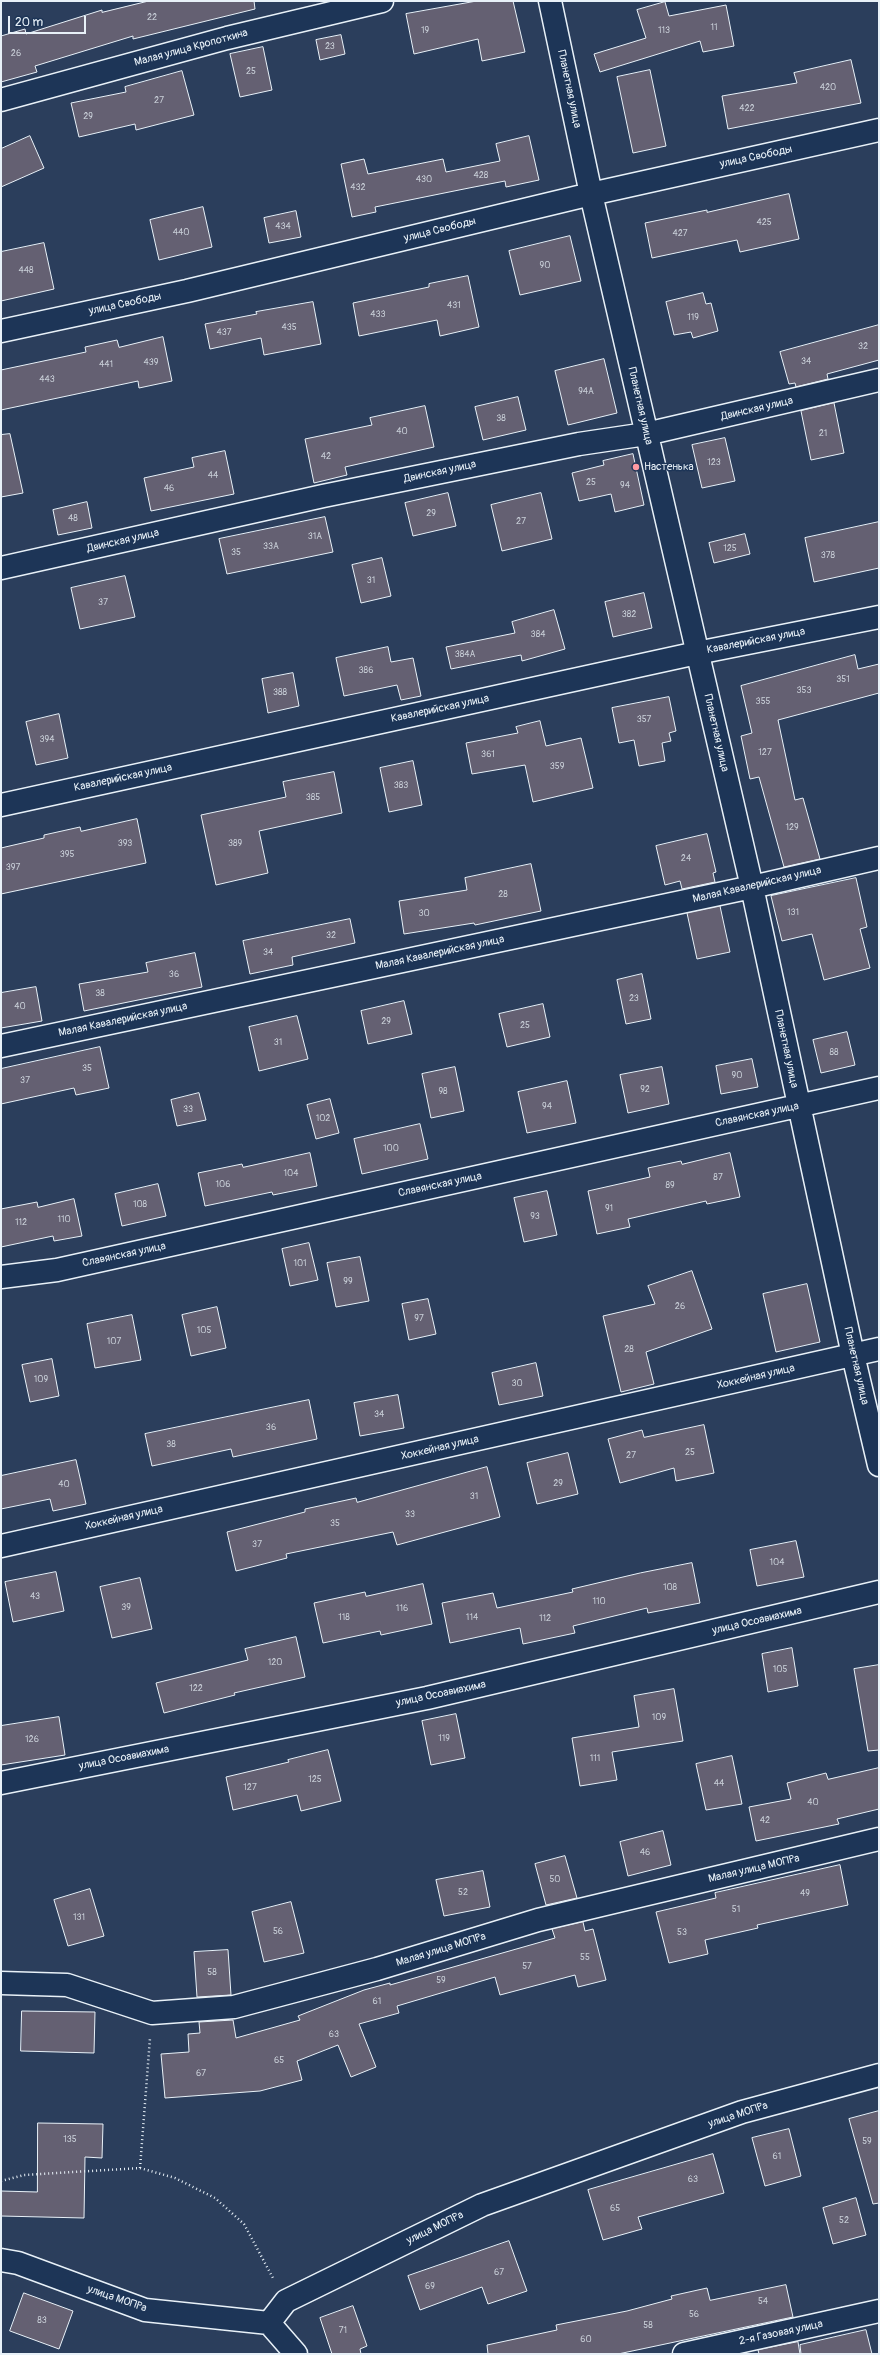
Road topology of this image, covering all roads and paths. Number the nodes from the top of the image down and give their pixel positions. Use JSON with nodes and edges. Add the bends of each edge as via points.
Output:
{"nodes":[{"id":1,"x":382,"y":1,"type":"edge"},
{"id":2,"x":550,"y":1,"type":"edge"},
{"id":3,"x":1,"y":100,"type":"edge"},
{"id":4,"x":879,"y":130,"type":"edge"},
{"id":5,"x":591,"y":194,"type":"junction"},
{"id":6,"x":1,"y":331,"type":"edge"},
{"id":7,"x":879,"y":380,"type":"edge"},
{"id":8,"x":646,"y":434,"type":"junction"},
{"id":9,"x":1,"y":568,"type":"edge"},
{"id":10,"x":879,"y":617,"type":"edge"},
{"id":11,"x":697,"y":653,"type":"junction"},
{"id":12,"x":1,"y":805,"type":"edge"},
{"id":13,"x":879,"y":858,"type":"edge"},
{"id":14,"x":752,"y":887,"type":"junction"},
{"id":15,"x":1,"y":1046,"type":"edge"},
{"id":16,"x":879,"y":1088,"type":"edge"},
{"id":17,"x":798,"y":1106,"type":"junction"},
{"id":18,"x":1,"y":1277,"type":"edge"},
{"id":19,"x":879,"y":1349,"type":"edge"},
{"id":20,"x":853,"y":1355,"type":"junction"},
{"id":21,"x":879,"y":1465,"type":"edge"},
{"id":22,"x":1,"y":1546,"type":"edge"},
{"id":23,"x":879,"y":1592,"type":"edge"},
{"id":24,"x":1,"y":1783,"type":"edge"},
{"id":25,"x":879,"y":1838,"type":"edge"},
{"id":26,"x":1,"y":1983,"type":"edge"},
{"id":27,"x":152,"y":2013,"type":"junction"},
{"id":28,"x":879,"y":2074,"type":"edge"},
{"id":29,"x":140,"y":2168,"type":"junction"},
{"id":30,"x":1,"y":2181,"type":"edge"},
{"id":31,"x":1,"y":2260,"type":"edge"},
{"id":32,"x":286,"y":2301,"type":"junction"},
{"id":33,"x":879,"y":2311,"type":"edge"},
{"id":34,"x":269,"y":2323,"type":"junction"},
{"id":35,"x":296,"y":2354,"type":"edge"},
{"id":36,"x":684,"y":2354,"type":"edge"}],
"edges":[{"from":1,"to":3,"type":"street","name":"Малая улица Кропоткина","via":[[227,38]]},
{"from":2,"to":5,"type":"street","name":"Планетная улица"},
{"from":4,"to":5,"type":"street","name":"улица Свободы"},
{"from":5,"to":6,"type":"street","name":"улица Свободы","via":[[187,291]]},
{"from":5,"to":8,"type":"street","name":"Планетная улица"},
{"from":7,"to":8,"type":"street","name":"Двинская улица"},
{"from":8,"to":9,"type":"street","name":"Двинская улица","via":[[579,444],[339,493]]},
{"from":8,"to":11,"type":"street","name":"Планетная улица"},
{"from":10,"to":11,"type":"street","name":"Кавалерийская улица"},
{"from":11,"to":12,"type":"street","name":"Кавалерийская улица"},
{"from":11,"to":14,"type":"street","name":"Планетная улица"},
{"from":13,"to":14,"type":"street","name":"Малая Кавалерийская улица"},
{"from":14,"to":15,"type":"street","name":"Малая Кавалерийская улица"},
{"from":14,"to":17,"type":"street","name":"Планетная улица"},
{"from":16,"to":17,"type":"street","name":"Славянская улица"},
{"from":17,"to":18,"type":"street","name":"Славянская улица","via":[[57,1270]]},
{"from":17,"to":20,"type":"street","name":"Планетная улица"},
{"from":19,"to":20,"type":"street","name":"Хоккейная улица"},
{"from":20,"to":21,"type":"street","name":"Планетная улица"},
{"from":20,"to":22,"type":"street","name":"Хоккейная улица"},
{"from":23,"to":24,"type":"street","name":"улица Осоавиахима","via":[[427,1698]]},
{"from":25,"to":27,"type":"street","name":"Малая улица МОПРа","via":[[538,1920],[377,1969],[234,2007]]},
{"from":26,"to":27,"type":"street","name":"Малая улица МОПРа","via":[[67,1985]]},
{"from":27,"to":29,"type":"path"},
{"from":28,"to":32,"type":"street","name":"улица МОПРа","via":[[742,2112],[482,2205]]},
{"from":29,"to":30,"type":"path","via":[[24,2175]]},
{"from":29,"to":32,"type":"path","via":[[175,2178],[215,2198],[244,2224]]},
{"from":31,"to":34,"type":"street","name":"улица МОПРа","via":[[18,2263],[145,2310]]},
{"from":32,"to":34,"type":"street","name":"улица МОПРа"},
{"from":33,"to":36,"type":"street","name":"2-я Газовая улица"},
{"from":34,"to":35,"type":"street"}]}
